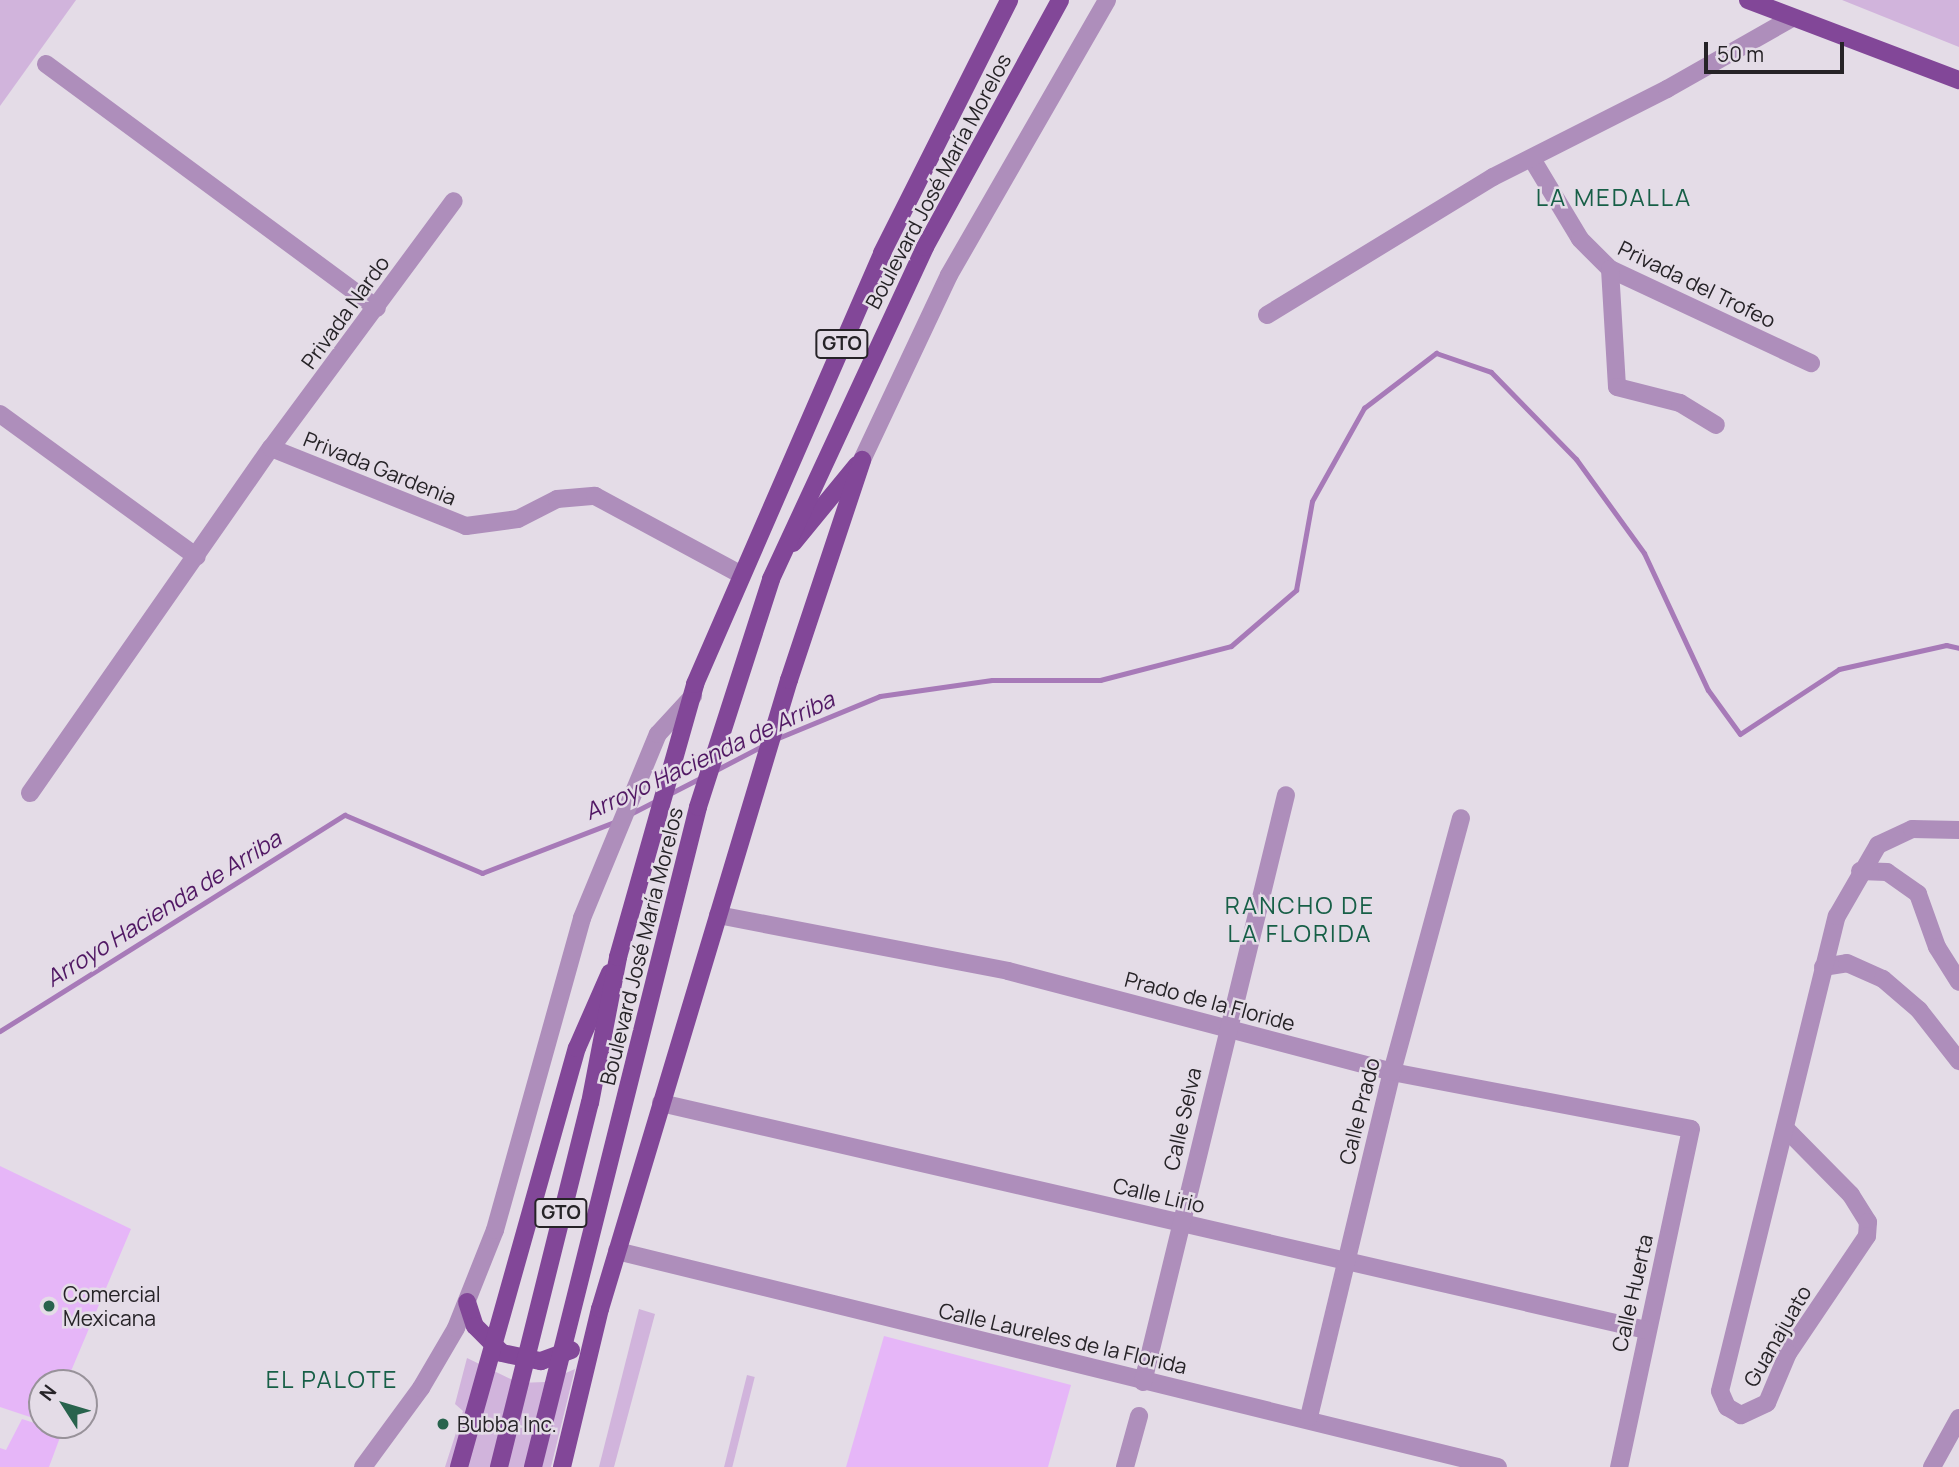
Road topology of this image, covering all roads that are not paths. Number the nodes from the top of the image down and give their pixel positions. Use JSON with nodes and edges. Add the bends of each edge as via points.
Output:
{"nodes":[{"id":1,"x":1009,"y":0,"type":"edge"},
{"id":2,"x":1060,"y":0,"type":"edge"},
{"id":3,"x":1107,"y":0,"type":"edge"},
{"id":4,"x":1748,"y":0,"type":"edge"},
{"id":5,"x":1792,"y":18,"type":"junction"},
{"id":6,"x":46,"y":64,"type":"dead end"},
{"id":7,"x":1959,"y":80,"type":"edge"},
{"id":8,"x":1532,"y":159,"type":"junction"},
{"id":9,"x":454,"y":201,"type":"dead end"},
{"id":10,"x":1610,"y":269,"type":"junction"},
{"id":11,"x":376,"y":308,"type":"junction"},
{"id":12,"x":1267,"y":315,"type":"dead end"},
{"id":13,"x":1811,"y":363,"type":"dead end"},
{"id":14,"x":0,"y":414,"type":"edge"},
{"id":15,"x":1716,"y":425,"type":"dead end"},
{"id":16,"x":271,"y":448,"type":"junction"},
{"id":17,"x":862,"y":460,"type":"junction"},
{"id":18,"x":781,"y":556,"type":"junction"},
{"id":19,"x":197,"y":557,"type":"junction"},
{"id":20,"x":740,"y":573,"type":"junction"},
{"id":21,"x":693,"y":696,"type":"junction"},
{"id":22,"x":30,"y":793,"type":"dead end"},
{"id":23,"x":1286,"y":795,"type":"dead end"},
{"id":24,"x":1461,"y":818,"type":"dead end"},
{"id":25,"x":1959,"y":830,"type":"edge"},
{"id":26,"x":1860,"y":872,"type":"junction"},
{"id":27,"x":718,"y":915,"type":"junction"},
{"id":28,"x":618,"y":957,"type":"junction"},
{"id":29,"x":1823,"y":967,"type":"junction"},
{"id":30,"x":1959,"y":982,"type":"edge"},
{"id":31,"x":1226,"y":1030,"type":"junction"},
{"id":32,"x":1959,"y":1061,"type":"edge"},
{"id":33,"x":1392,"y":1072,"type":"junction"},
{"id":34,"x":661,"y":1103,"type":"junction"},
{"id":35,"x":1785,"y":1128,"type":"junction"},
{"id":36,"x":1691,"y":1129,"type":"joint"},
{"id":37,"x":1181,"y":1225,"type":"junction"},
{"id":38,"x":617,"y":1251,"type":"junction"},
{"id":39,"x":1346,"y":1259,"type":"junction"},
{"id":40,"x":467,"y":1302,"type":"junction"},
{"id":41,"x":600,"y":1309,"type":"junction"},
{"id":42,"x":1646,"y":1330,"type":"junction"},
{"id":43,"x":1143,"y":1381,"type":"junction"},
{"id":44,"x":1139,"y":1416,"type":"dead end"},
{"id":45,"x":1309,"y":1417,"type":"junction"},
{"id":46,"x":1959,"y":1418,"type":"edge"},
{"id":47,"x":363,"y":1467,"type":"edge"},
{"id":48,"x":459,"y":1467,"type":"edge"},
{"id":49,"x":499,"y":1467,"type":"edge"},
{"id":50,"x":533,"y":1467,"type":"edge"},
{"id":51,"x":562,"y":1467,"type":"edge"},
{"id":52,"x":1125,"y":1467,"type":"edge"},
{"id":53,"x":1498,"y":1467,"type":"edge"},
{"id":54,"x":1619,"y":1467,"type":"edge"},
{"id":55,"x":1932,"y":1467,"type":"edge"}],
"edges":[{"from":1,"to":20,"type":"main road","name":"Boulevard José María Morelos","number":"GTO","via":[[882,253]]},
{"from":2,"to":18,"type":"main road","name":"Boulevard José María Morelos","number":"GTO","via":[[925,247]]},
{"from":3,"to":17,"type":"street","via":[[949,275]]},
{"from":4,"to":5,"type":"main road"},
{"from":5,"to":7,"type":"main road"},
{"from":5,"to":8,"type":"street"},
{"from":6,"to":11,"type":"street"},
{"from":8,"to":10,"type":"street","name":"Privada del Trofeo","via":[[1580,239]]},
{"from":8,"to":12,"type":"street"},
{"from":9,"to":11,"type":"street","name":"Privada Nardo"},
{"from":10,"to":13,"type":"street","name":"Privada del Trofeo"},
{"from":10,"to":15,"type":"street","via":[[1617,387],[1680,403]]},
{"from":11,"to":16,"type":"street","name":"Privada Nardo"},
{"from":14,"to":19,"type":"street"},
{"from":16,"to":19,"type":"street","name":"Privada Nardo"},
{"from":16,"to":20,"type":"street","name":"Privada Gardenia","via":[[466,526],[518,519],[557,499],[595,496]]},
{"from":17,"to":18,"type":"main road"},
{"from":17,"to":27,"type":"main road"},
{"from":18,"to":50,"type":"main road","name":"Boulevard José María Morelos","number":"GTO","via":[[746,650],[698,807]]},
{"from":19,"to":22,"type":"street","name":"Privada Nardo"},
{"from":20,"to":21,"type":"main road","name":"Boulevard José María Morelos","number":"GTO"},
{"from":21,"to":28,"type":"main road","name":"Boulevard José María Morelos","number":"GTO"},
{"from":21,"to":40,"type":"street","name":"Boulevard José María Morelos","via":[[658,734],[628,795],[582,918],[495,1230]]},
{"from":23,"to":31,"type":"street","name":"Calle Selva"},
{"from":24,"to":33,"type":"street","name":"Calle Prado"},
{"from":25,"to":26,"type":"street","name":"Guanajuato","via":[[1912,829],[1893,835],[1878,845]]},
{"from":26,"to":29,"type":"street","name":"Guanajuato","via":[[1838,916]]},
{"from":26,"to":30,"type":"street","via":[[1887,872],[1918,894],[1937,947]]},
{"from":27,"to":31,"type":"street","name":"Prado de la Floride","via":[[1008,971]]},
{"from":27,"to":34,"type":"main road"},
{"from":28,"to":48,"type":"main road","via":[[577,1048]]},
{"from":28,"to":49,"type":"main road","name":"Boulevard José María Morelos","number":"GTO","via":[[590,1103]]},
{"from":29,"to":32,"type":"street","via":[[1847,963],[1883,979],[1919,1010]]},
{"from":29,"to":35,"type":"street","name":"Guanajuato"},
{"from":31,"to":33,"type":"street","name":"Prado de la Floride"},
{"from":31,"to":37,"type":"street","name":"Calle Selva"},
{"from":33,"to":36,"type":"street","name":"Prado de la Floride"},
{"from":33,"to":39,"type":"street","name":"Calle Prado"},
{"from":34,"to":37,"type":"street","name":"Calle Lirio"},
{"from":34,"to":38,"type":"main road"},
{"from":35,"to":35,"type":"street","name":"Guanajuato","via":[[1851,1195],[1868,1222],[1867,1236],[1788,1353],[1767,1403],[1741,1415],[1727,1407],[1720,1391]]},
{"from":36,"to":42,"type":"street","name":"Calle Huerta"},
{"from":37,"to":39,"type":"street","name":"Calle Lirio"},
{"from":37,"to":43,"type":"street","name":"Calle Selva"},
{"from":38,"to":41,"type":"main road"},
{"from":38,"to":43,"type":"street","name":"Calle Laureles de la Florida"},
{"from":39,"to":42,"type":"street","name":"Calle Lirio"},
{"from":39,"to":45,"type":"street","name":"Calle Prado"},
{"from":40,"to":41,"type":"main road","via":[[482,1337],[502,1353],[527,1361],[554,1358],[578,1345]]},
{"from":40,"to":47,"type":"street","name":"Boulevard José María Morelos","via":[[433,1370]]},
{"from":41,"to":51,"type":"main road"},
{"from":42,"to":54,"type":"street","name":"Calle Huerta"},
{"from":43,"to":45,"type":"street","name":"Calle Laureles de la Florida"},
{"from":44,"to":52,"type":"street"},
{"from":45,"to":53,"type":"street","name":"Calle Laureles de la Florida"},
{"from":46,"to":55,"type":"street"}]}
